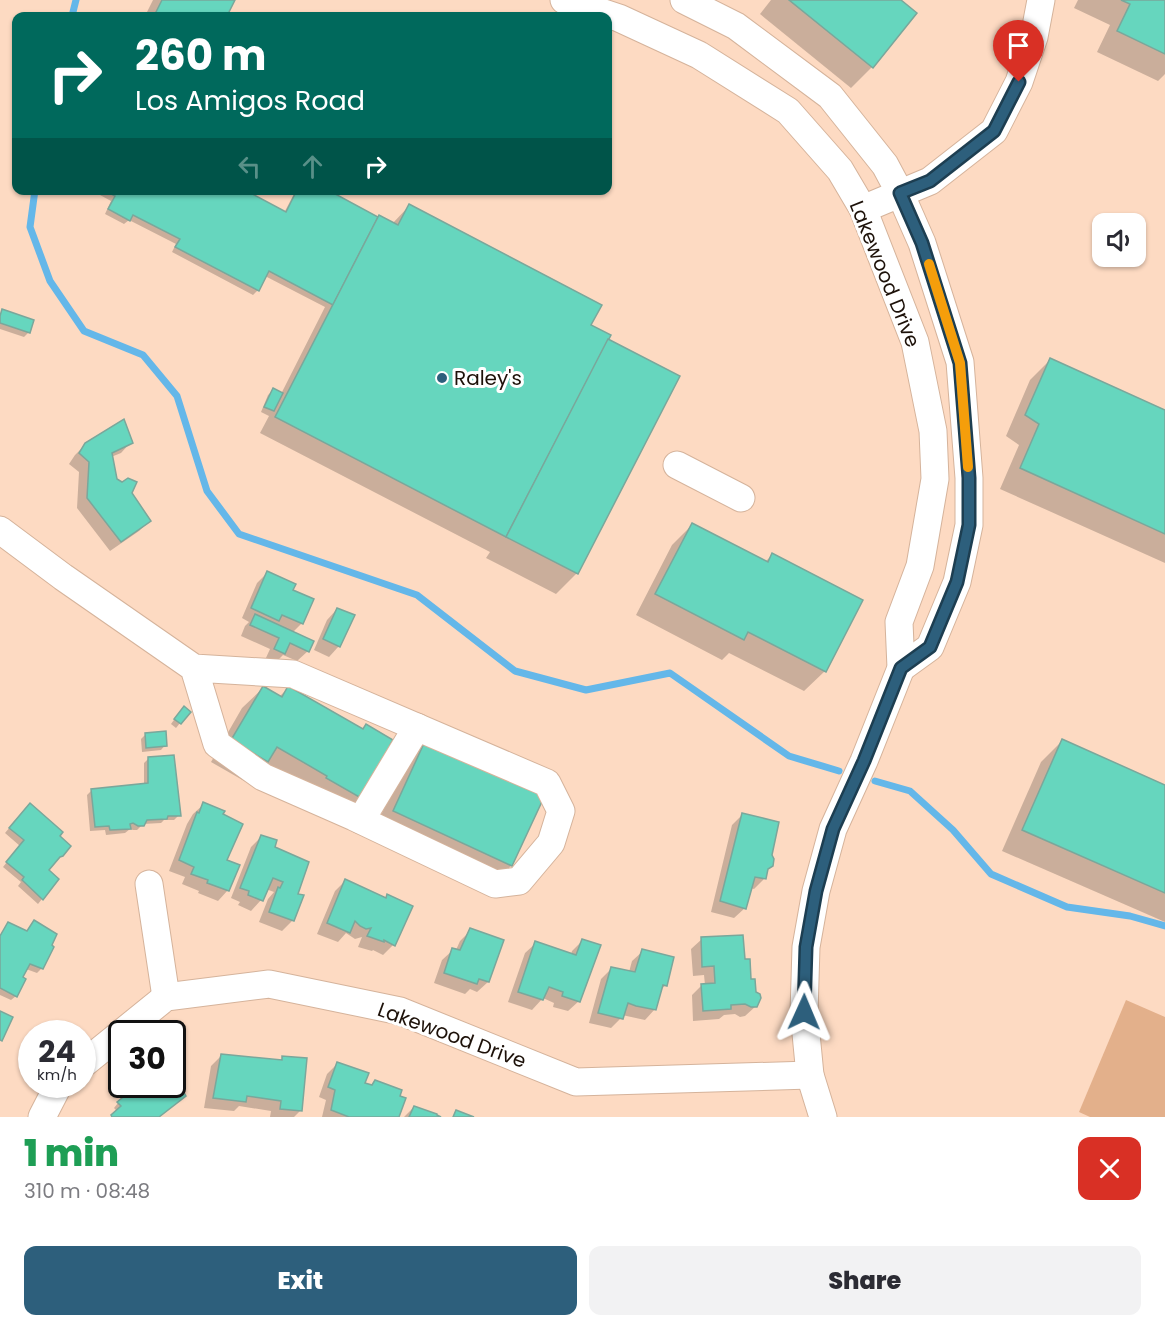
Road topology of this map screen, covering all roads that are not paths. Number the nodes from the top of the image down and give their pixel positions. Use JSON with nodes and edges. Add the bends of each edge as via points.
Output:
{"nodes":[{"id":1,"x":564,"y":0,"type":"edge"},
{"id":2,"x":684,"y":0,"type":"edge"},
{"id":3,"x":1041,"y":0,"type":"edge"},
{"id":4,"x":601,"y":12,"type":"edge"},
{"id":5,"x":612,"y":16,"type":"edge"},
{"id":6,"x":900,"y":193,"type":"junction"},
{"id":7,"x":863,"y":210,"type":"junction"},
{"id":8,"x":677,"y":465,"type":"dead end"},
{"id":9,"x":741,"y":498,"type":"dead end"},
{"id":10,"x":0,"y":530,"type":"edge"},
{"id":11,"x":194,"y":668,"type":"junction"},
{"id":12,"x":901,"y":668,"type":"junction"},
{"id":13,"x":417,"y":727,"type":"junction"},
{"id":14,"x":361,"y":820,"type":"junction"},
{"id":15,"x":148,"y":884,"type":"dead end"},
{"id":16,"x":166,"y":997,"type":"junction"},
{"id":17,"x":96,"y":1054,"type":"edge"},
{"id":18,"x":810,"y":1075,"type":"junction"},
{"id":19,"x":52,"y":1098,"type":"edge"},
{"id":20,"x":42,"y":1117,"type":"edge"},
{"id":21,"x":823,"y":1117,"type":"edge"}],
"edges":[{"from":1,"to":4,"type":"street","name":"Lakewood Drive"},
{"from":2,"to":6,"type":"street","name":"Lakewood Drive","via":[[736,26],[830,96],[885,165]]},
{"from":3,"to":6,"type":"street","via":[[1034,38],[1019,82],[994,131],[930,181]]},
{"from":5,"to":7,"type":"street","name":"Lakewood Drive","via":[[699,55],[788,111],[840,170]]},
{"from":6,"to":7,"type":"street"},
{"from":6,"to":12,"type":"street","name":"Lakewood Drive","via":[[922,243],[960,363],[969,478],[969,525],[957,582],[930,647]]},
{"from":7,"to":12,"type":"street","name":"Lakewood Drive","via":[[915,342],[933,431],[935,479],[920,566],[899,622]]},
{"from":8,"to":9,"type":"street"},
{"from":10,"to":11,"type":"street"},
{"from":11,"to":13,"type":"street","via":[[293,674]]},
{"from":11,"to":14,"type":"street","via":[[217,744],[263,777]]},
{"from":12,"to":18,"type":"street","name":"Lakewood Drive","via":[[833,829],[816,891],[806,947],[804,1012]]},
{"from":13,"to":14,"type":"street"},
{"from":13,"to":14,"type":"street","via":[[547,783],[561,811],[551,843],[519,881],[495,884]]},
{"from":15,"to":16,"type":"street"},
{"from":16,"to":17,"type":"street"},
{"from":16,"to":18,"type":"street","name":"Lakewood Drive","via":[[269,984],[400,1011],[576,1082]]},
{"from":18,"to":21,"type":"street","name":"Lakewood Drive"},
{"from":19,"to":20,"type":"street"}]}
